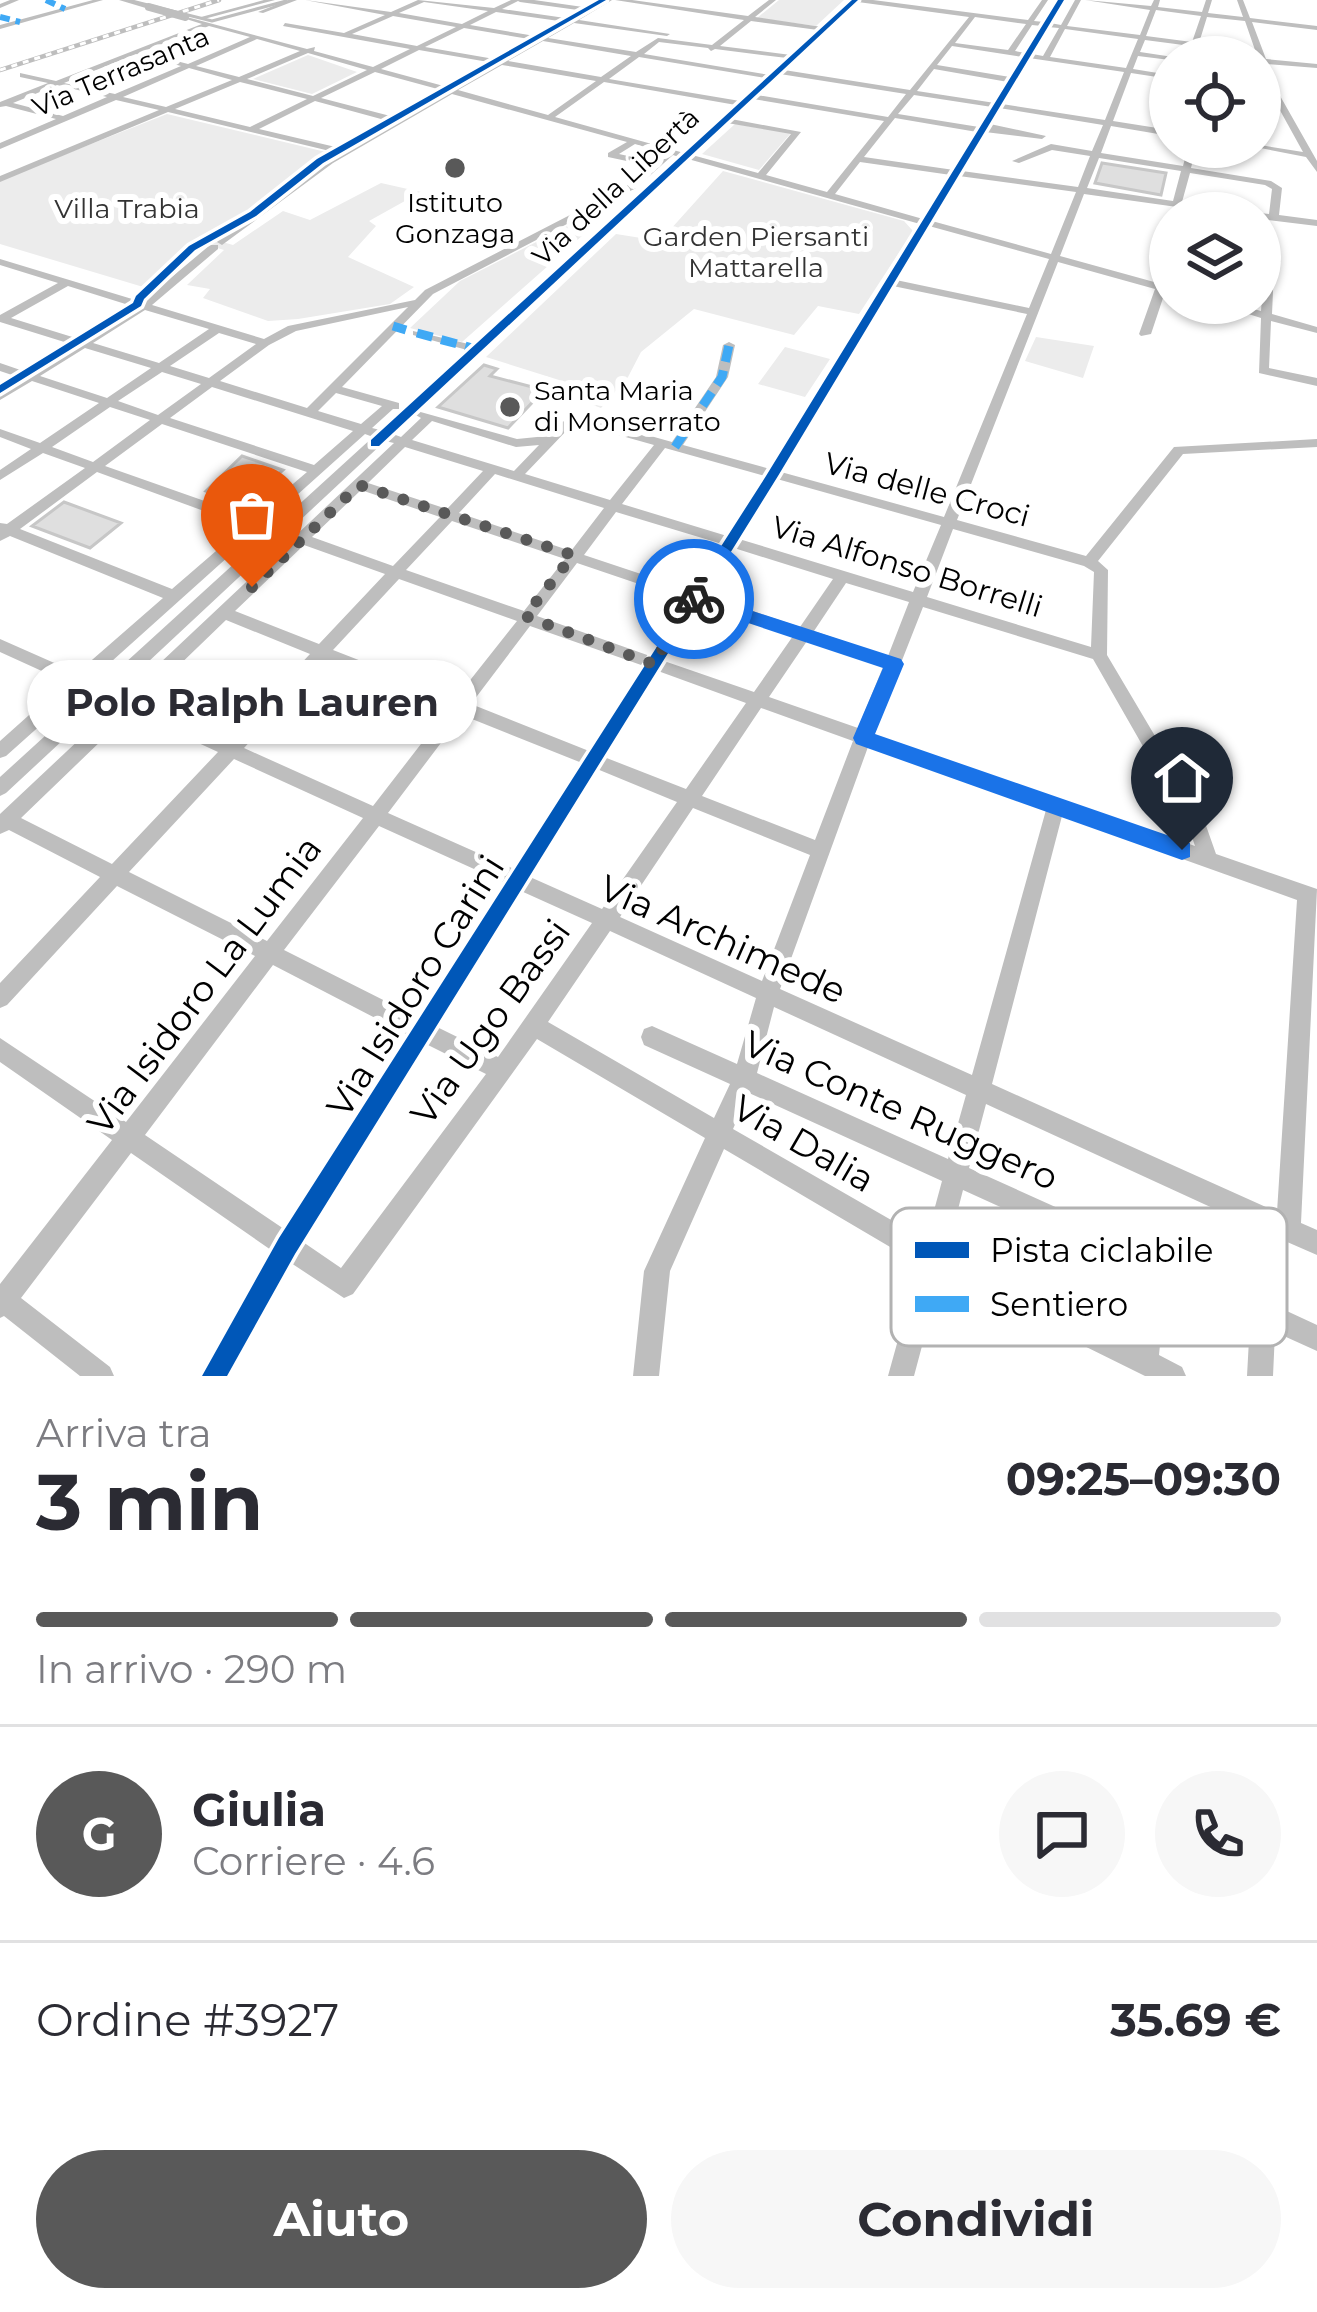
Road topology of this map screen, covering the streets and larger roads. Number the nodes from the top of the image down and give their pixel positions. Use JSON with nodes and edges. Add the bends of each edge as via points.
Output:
{"nodes":[{"id":1,"x":16,"y":0,"type":"edge"},
{"id":2,"x":46,"y":0,"type":"edge"},
{"id":3,"x":100,"y":0,"type":"edge"},
{"id":4,"x":122,"y":0,"type":"edge"},
{"id":5,"x":139,"y":0,"type":"edge"},
{"id":6,"x":272,"y":0,"type":"edge"},
{"id":7,"x":308,"y":0,"type":"edge"},
{"id":8,"x":423,"y":0,"type":"edge"},
{"id":9,"x":518,"y":0,"type":"edge"},
{"id":10,"x":609,"y":0,"type":"edge"},
{"id":11,"x":618,"y":0,"type":"edge"},
{"id":12,"x":715,"y":0,"type":"edge"},
{"id":13,"x":773,"y":0,"type":"edge"},
{"id":14,"x":857,"y":0,"type":"edge"},
{"id":15,"x":1046,"y":0,"type":"edge"},
{"id":16,"x":1059,"y":0,"type":"edge"},
{"id":17,"x":1078,"y":0,"type":"edge"},
{"id":18,"x":1088,"y":0,"type":"edge"},
{"id":19,"x":1208,"y":0,"type":"edge"},
{"id":20,"x":293,"y":1,"type":"edge"},
{"id":21,"x":337,"y":2,"type":"edge"},
{"id":22,"x":631,"y":2,"type":"edge"},
{"id":23,"x":1241,"y":2,"type":"edge"},
{"id":24,"x":662,"y":3,"type":"edge"},
{"id":25,"x":1155,"y":4,"type":"edge"},
{"id":26,"x":0,"y":6,"type":"edge"},
{"id":27,"x":153,"y":6,"type":"junction"},
{"id":28,"x":65,"y":9,"type":"junction"},
{"id":29,"x":591,"y":10,"type":"junction"},
{"id":30,"x":316,"y":11,"type":"dead end"},
{"id":31,"x":494,"y":11,"type":"junction"},
{"id":32,"x":699,"y":11,"type":"junction"},
{"id":33,"x":392,"y":14,"type":"junction"},
{"id":34,"x":1205,"y":14,"type":"junction"},
{"id":35,"x":974,"y":15,"type":"junction"},
{"id":36,"x":189,"y":16,"type":"junction"},
{"id":37,"x":0,"y":17,"type":"edge"},
{"id":38,"x":301,"y":18,"type":"dead end"},
{"id":39,"x":750,"y":19,"type":"junction"},
{"id":40,"x":1249,"y":20,"type":"junction"},
{"id":41,"x":20,"y":22,"type":"junction"},
{"id":42,"x":571,"y":23,"type":"junction"},
{"id":43,"x":1030,"y":23,"type":"junction"},
{"id":44,"x":213,"y":25,"type":"junction"},
{"id":45,"x":285,"y":25,"type":"junction"},
{"id":46,"x":1044,"y":25,"type":"junction"},
{"id":47,"x":464,"y":26,"type":"junction"},
{"id":48,"x":591,"y":26,"type":"junction"},
{"id":49,"x":0,"y":27,"type":"edge"},
{"id":50,"x":1062,"y":27,"type":"junction"},
{"id":51,"x":1317,"y":28,"type":"edge"},
{"id":52,"x":824,"y":29,"type":"junction"},
{"id":53,"x":345,"y":35,"type":"junction"},
{"id":54,"x":258,"y":36,"type":"junction"},
{"id":55,"x":1197,"y":36,"type":"edge"},
{"id":56,"x":1255,"y":36,"type":"edge"},
{"id":57,"x":662,"y":37,"type":"junction"},
{"id":58,"x":1142,"y":38,"type":"junction"},
{"id":59,"x":543,"y":39,"type":"junction"},
{"id":60,"x":1149,"y":39,"type":"edge"},
{"id":61,"x":562,"y":43,"type":"junction"},
{"id":62,"x":951,"y":44,"type":"junction"},
{"id":63,"x":716,"y":46,"type":"junction"},
{"id":64,"x":418,"y":48,"type":"junction"},
{"id":65,"x":309,"y":51,"type":"junction"},
{"id":66,"x":135,"y":52,"type":"junction"},
{"id":67,"x":1010,"y":53,"type":"junction"},
{"id":68,"x":1136,"y":54,"type":"junction"},
{"id":69,"x":516,"y":55,"type":"junction"},
{"id":70,"x":637,"y":55,"type":"junction"},
{"id":71,"x":1025,"y":56,"type":"junction"},
{"id":72,"x":1149,"y":56,"type":"edge"},
{"id":73,"x":793,"y":57,"type":"junction"},
{"id":74,"x":1045,"y":58,"type":"junction"},
{"id":75,"x":1281,"y":61,"type":"edge"},
{"id":76,"x":502,"y":62,"type":"junction"},
{"id":77,"x":80,"y":64,"type":"dead end"},
{"id":78,"x":692,"y":64,"type":"junction"},
{"id":79,"x":189,"y":66,"type":"junction"},
{"id":80,"x":1317,"y":66,"type":"edge"},
{"id":81,"x":932,"y":67,"type":"junction"},
{"id":82,"x":95,"y":68,"type":"junction"},
{"id":83,"x":375,"y":69,"type":"junction"},
{"id":84,"x":1129,"y":72,"type":"junction"},
{"id":85,"x":774,"y":74,"type":"junction"},
{"id":86,"x":1149,"y":74,"type":"edge"},
{"id":87,"x":23,"y":75,"type":"dead end"},
{"id":88,"x":242,"y":80,"type":"junction"},
{"id":89,"x":603,"y":80,"type":"junction"},
{"id":90,"x":1010,"y":80,"type":"junction"},
{"id":91,"x":56,"y":83,"type":"junction"},
{"id":92,"x":453,"y":91,"type":"junction"},
{"id":93,"x":913,"y":93,"type":"junction"},
{"id":94,"x":116,"y":97,"type":"junction"},
{"id":95,"x":314,"y":99,"type":"junction"},
{"id":96,"x":746,"y":100,"type":"junction"},
{"id":97,"x":2,"y":104,"type":"edge"},
{"id":98,"x":995,"y":105,"type":"junction"},
{"id":99,"x":1281,"y":105,"type":"edge"},
{"id":100,"x":172,"y":111,"type":"junction"},
{"id":101,"x":64,"y":118,"type":"junction"},
{"id":102,"x":549,"y":118,"type":"junction"},
{"id":103,"x":893,"y":118,"type":"junction"},
{"id":104,"x":725,"y":120,"type":"junction"},
{"id":105,"x":400,"y":122,"type":"junction"},
{"id":106,"x":1109,"y":123,"type":"junction"},
{"id":107,"x":252,"y":129,"type":"junction"},
{"id":108,"x":981,"y":129,"type":"junction"},
{"id":109,"x":1149,"y":130,"type":"edge"},
{"id":110,"x":635,"y":141,"type":"junction"},
{"id":111,"x":1,"y":144,"type":"edge"},
{"id":112,"x":1281,"y":150,"type":"edge"},
{"id":113,"x":346,"y":152,"type":"junction"},
{"id":114,"x":679,"y":153,"type":"junction"},
{"id":115,"x":1096,"y":154,"type":"junction"},
{"id":116,"x":1308,"y":154,"type":"junction"},
{"id":117,"x":860,"y":159,"type":"junction"},
{"id":118,"x":1016,"y":161,"type":"dead end"},
{"id":119,"x":657,"y":165,"type":"junction"},
{"id":120,"x":1247,"y":168,"type":"edge"},
{"id":121,"x":1186,"y":169,"type":"junction"},
{"id":122,"x":1317,"y":169,"type":"edge"},
{"id":123,"x":954,"y":173,"type":"junction"},
{"id":124,"x":760,"y":176,"type":"junction"},
{"id":125,"x":0,"y":179,"type":"edge"},
{"id":126,"x":1245,"y":179,"type":"junction"},
{"id":127,"x":1082,"y":191,"type":"junction"},
{"id":128,"x":1180,"y":192,"type":"edge"},
{"id":129,"x":1277,"y":192,"type":"edge"},
{"id":130,"x":829,"y":195,"type":"junction"},
{"id":131,"x":1149,"y":201,"type":"edge"},
{"id":132,"x":1281,"y":219,"type":"edge"},
{"id":133,"x":923,"y":221,"type":"junction"},
{"id":134,"x":1317,"y":223,"type":"edge"},
{"id":135,"x":1055,"y":258,"type":"junction"},
{"id":136,"x":0,"y":262,"type":"edge"},
{"id":137,"x":80,"y":275,"type":"dead end"},
{"id":138,"x":891,"y":282,"type":"junction"},
{"id":139,"x":65,"y":283,"type":"junction"},
{"id":140,"x":1149,"y":284,"type":"edge"},
{"id":141,"x":417,"y":302,"type":"junction"},
{"id":142,"x":145,"y":306,"type":"junction"},
{"id":143,"x":1034,"y":312,"type":"junction"},
{"id":144,"x":352,"y":317,"type":"junction"},
{"id":145,"x":0,"y":319,"type":"edge"},
{"id":146,"x":1281,"y":320,"type":"edge"},
{"id":147,"x":1149,"y":324,"type":"edge"},
{"id":148,"x":1265,"y":324,"type":"edge"},
{"id":149,"x":218,"y":328,"type":"junction"},
{"id":150,"x":405,"y":330,"type":"junction"},
{"id":151,"x":1317,"y":330,"type":"edge"},
{"id":152,"x":1145,"y":334,"type":"dead end"},
{"id":153,"x":266,"y":343,"type":"junction"},
{"id":154,"x":85,"y":344,"type":"junction"},
{"id":155,"x":729,"y":345,"type":"dead end"},
{"id":156,"x":476,"y":349,"type":"junction"},
{"id":157,"x":0,"y":367,"type":"edge"},
{"id":158,"x":160,"y":367,"type":"junction"},
{"id":159,"x":31,"y":377,"type":"junction"},
{"id":160,"x":211,"y":382,"type":"junction"},
{"id":161,"x":1317,"y":382,"type":"edge"},
{"id":162,"x":332,"y":388,"type":"junction"},
{"id":163,"x":0,"y":396,"type":"edge"},
{"id":164,"x":108,"y":403,"type":"junction"},
{"id":165,"x":390,"y":405,"type":"junction"},
{"id":166,"x":410,"y":411,"type":"junction"},
{"id":167,"x":310,"y":412,"type":"junction"},
{"id":168,"x":429,"y":417,"type":"junction"},
{"id":169,"x":159,"y":420,"type":"junction"},
{"id":170,"x":460,"y":426,"type":"junction"},
{"id":171,"x":362,"y":428,"type":"junction"},
{"id":172,"x":0,"y":433,"type":"edge"},
{"id":173,"x":384,"y":435,"type":"junction"},
{"id":174,"x":497,"y":437,"type":"junction"},
{"id":175,"x":549,"y":440,"type":"junction"},
{"id":176,"x":405,"y":441,"type":"junction"},
{"id":177,"x":1317,"y":443,"type":"edge"},
{"id":178,"x":668,"y":446,"type":"junction"},
{"id":179,"x":41,"y":448,"type":"junction"},
{"id":180,"x":435,"y":450,"type":"junction"},
{"id":181,"x":473,"y":462,"type":"junction"},
{"id":182,"x":94,"y":466,"type":"junction"},
{"id":183,"x":493,"y":468,"type":"junction"},
{"id":184,"x":315,"y":470,"type":"junction"},
{"id":185,"x":0,"y":476,"type":"edge"},
{"id":186,"x":517,"y":476,"type":"junction"},
{"id":187,"x":772,"y":476,"type":"junction"},
{"id":188,"x":359,"y":485,"type":"junction"},
{"id":189,"x":613,"y":505,"type":"junction"},
{"id":190,"x":449,"y":514,"type":"junction"},
{"id":191,"x":255,"y":524,"type":"junction"},
{"id":192,"x":952,"y":525,"type":"junction"},
{"id":193,"x":3,"y":530,"type":"edge"},
{"id":194,"x":302,"y":539,"type":"junction"},
{"id":195,"x":730,"y":542,"type":"junction"},
{"id":196,"x":573,"y":555,"type":"junction"},
{"id":197,"x":1089,"y":562,"type":"junction"},
{"id":198,"x":394,"y":573,"type":"junction"},
{"id":199,"x":844,"y":575,"type":"junction"},
{"id":200,"x":174,"y":596,"type":"junction"},
{"id":201,"x":695,"y":598,"type":"junction"},
{"id":202,"x":922,"y":598,"type":"junction"},
{"id":203,"x":224,"y":614,"type":"junction"},
{"id":204,"x":525,"y":616,"type":"junction"},
{"id":205,"x":806,"y":633,"type":"junction"},
{"id":206,"x":0,"y":645,"type":"edge"},
{"id":207,"x":322,"y":652,"type":"junction"},
{"id":208,"x":1099,"y":655,"type":"junction"},
{"id":209,"x":653,"y":664,"type":"junction"},
{"id":210,"x":894,"y":664,"type":"junction"},
{"id":211,"x":79,"y":681,"type":"junction"},
{"id":212,"x":105,"y":692,"type":"junction"},
{"id":213,"x":759,"y":702,"type":"junction"},
{"id":214,"x":129,"y":703,"type":"junction"},
{"id":215,"x":460,"y":705,"type":"junction"},
{"id":216,"x":863,"y":738,"type":"junction"},
{"id":217,"x":232,"y":749,"type":"junction"},
{"id":218,"x":0,"y":751,"type":"edge"},
{"id":219,"x":593,"y":759,"type":"junction"},
{"id":220,"x":0,"y":788,"type":"edge"},
{"id":221,"x":690,"y":798,"type":"junction"},
{"id":222,"x":1056,"y":806,"type":"junction"},
{"id":223,"x":375,"y":816,"type":"junction"},
{"id":224,"x":3,"y":823,"type":"edge"},
{"id":225,"x":821,"y":851,"type":"junction"},
{"id":226,"x":1209,"y":860,"type":"junction"},
{"id":227,"x":114,"y":875,"type":"junction"},
{"id":228,"x":516,"y":882,"type":"junction"},
{"id":229,"x":1312,"y":896,"type":"edge"},
{"id":230,"x":606,"y":922,"type":"junction"},
{"id":231,"x":269,"y":954,"type":"junction"},
{"id":232,"x":767,"y":995,"type":"junction"},
{"id":233,"x":0,"y":998,"type":"edge"},
{"id":234,"x":534,"y":1026,"type":"junction"},
{"id":235,"x":422,"y":1031,"type":"junction"},
{"id":236,"x":652,"y":1037,"type":"dead end"},
{"id":237,"x":0,"y":1049,"type":"edge"},
{"id":238,"x":502,"y":1072,"type":"junction"},
{"id":239,"x":743,"y":1078,"type":"junction"},
{"id":240,"x":979,"y":1090,"type":"junction"},
{"id":241,"x":129,"y":1137,"type":"junction"},
{"id":242,"x":719,"y":1137,"type":"junction"},
{"id":243,"x":956,"y":1174,"type":"junction"},
{"id":244,"x":947,"y":1208,"type":"edge"},
{"id":245,"x":1031,"y":1208,"type":"edge"},
{"id":246,"x":1240,"y":1208,"type":"edge"},
{"id":247,"x":1280,"y":1208,"type":"edge"},
{"id":248,"x":1287,"y":1229,"type":"edge"},
{"id":249,"x":891,"y":1234,"type":"edge"},
{"id":250,"x":1317,"y":1243,"type":"edge"},
{"id":251,"x":287,"y":1246,"type":"junction"},
{"id":252,"x":1,"y":1301,"type":"edge"},
{"id":253,"x":1287,"y":1324,"type":"edge"},
{"id":254,"x":1317,"y":1338,"type":"edge"},
{"id":255,"x":909,"y":1346,"type":"edge"},
{"id":256,"x":1112,"y":1346,"type":"edge"},
{"id":257,"x":1147,"y":1346,"type":"edge"},
{"id":258,"x":1261,"y":1346,"type":"edge"},
{"id":259,"x":1145,"y":1362,"type":"junction"},
{"id":260,"x":101,"y":1376,"type":"edge"},
{"id":261,"x":214,"y":1376,"type":"edge"},
{"id":262,"x":646,"y":1376,"type":"edge"},
{"id":263,"x":901,"y":1376,"type":"edge"},
{"id":264,"x":1173,"y":1376,"type":"edge"},
{"id":265,"x":1260,"y":1376,"type":"edge"}],
"edges":[{"from":1,"to":26,"type":"street"},
{"from":2,"to":28,"type":"street"},
{"from":3,"to":28,"type":"street"},
{"from":4,"to":27,"type":"street"},
{"from":5,"to":27,"type":"street"},
{"from":6,"to":36,"type":"street","via":[[216,17]]},
{"from":7,"to":20,"type":"street"},
{"from":7,"to":21,"type":"street"},
{"from":8,"to":31,"type":"street"},
{"from":8,"to":33,"type":"street"},
{"from":9,"to":29,"type":"street"},
{"from":9,"to":31,"type":"street"},
{"from":10,"to":29,"type":"street"},
{"from":11,"to":22,"type":"street"},
{"from":12,"to":32,"type":"street"},
{"from":13,"to":39,"type":"street"},
{"from":14,"to":35,"type":"street","via":[[960,14],[968,5],[978,9]]},
{"from":14,"to":52,"type":"street","name":"Via della Libertà"},
{"from":15,"to":43,"type":"street"},
{"from":16,"to":46,"type":"street","name":"Via Isidoro Carini"},
{"from":17,"to":50,"type":"street"},
{"from":18,"to":25,"type":"street"},
{"from":19,"to":23,"type":"street"},
{"from":19,"to":34,"type":"street"},
{"from":20,"to":44,"type":"street"},
{"from":21,"to":30,"type":"street"},
{"from":21,"to":33,"type":"street"},
{"from":22,"to":24,"type":"street"},
{"from":22,"to":48,"type":"street"},
{"from":23,"to":40,"type":"street"},
{"from":24,"to":32,"type":"street"},
{"from":25,"to":34,"type":"street"},
{"from":25,"to":58,"type":"street"},
{"from":27,"to":36,"type":"street","bridge":true},
{"from":28,"to":41,"type":"street"},
{"from":29,"to":42,"type":"street"},
{"from":31,"to":42,"type":"street"},
{"from":31,"to":47,"type":"street"},
{"from":32,"to":39,"type":"street"},
{"from":32,"to":57,"type":"street"},
{"from":33,"to":47,"type":"street"},
{"from":33,"to":53,"type":"street"},
{"from":34,"to":40,"type":"street"},
{"from":34,"to":55,"type":"street"},
{"from":35,"to":43,"type":"street"},
{"from":35,"to":62,"type":"street"},
{"from":36,"to":44,"type":"street"},
{"from":37,"to":41,"type":"street"},
{"from":38,"to":45,"type":"street","name":"Via Terrasanta"},
{"from":39,"to":52,"type":"street"},
{"from":39,"to":63,"type":"street"},
{"from":40,"to":51,"type":"street"},
{"from":40,"to":56,"type":"street"},
{"from":41,"to":49,"type":"street"},
{"from":42,"to":48,"type":"street"},
{"from":42,"to":59,"type":"street"},
{"from":43,"to":46,"type":"street"},
{"from":43,"to":67,"type":"street"},
{"from":44,"to":54,"type":"street"},
{"from":44,"to":66,"type":"street"},
{"from":45,"to":53,"type":"street"},
{"from":45,"to":54,"type":"street","name":"Via Terrasanta"},
{"from":46,"to":50,"type":"street"},
{"from":46,"to":71,"type":"street","name":"Via Isidoro Carini"},
{"from":47,"to":59,"type":"street"},
{"from":47,"to":64,"type":"street"},
{"from":48,"to":57,"type":"street"},
{"from":48,"to":61,"type":"street"},
{"from":50,"to":58,"type":"street"},
{"from":50,"to":74,"type":"street"},
{"from":52,"to":73,"type":"street","name":"Via della Libertà"},
{"from":53,"to":64,"type":"street"},
{"from":53,"to":65,"type":"street"},
{"from":54,"to":65,"type":"street"},
{"from":54,"to":79,"type":"street","name":"Via Terrasanta"},
{"from":57,"to":63,"type":"street"},
{"from":57,"to":70,"type":"street"},
{"from":58,"to":60,"type":"street"},
{"from":58,"to":68,"type":"street"},
{"from":59,"to":61,"type":"street"},
{"from":59,"to":69,"type":"street"},
{"from":61,"to":69,"type":"street"},
{"from":61,"to":70,"type":"street"},
{"from":62,"to":67,"type":"street"},
{"from":62,"to":81,"type":"street"},
{"from":63,"to":73,"type":"street"},
{"from":63,"to":78,"type":"street"},
{"from":64,"to":76,"type":"street"},
{"from":64,"to":83,"type":"street"},
{"from":65,"to":83,"type":"street"},
{"from":65,"to":88,"type":"street"},
{"from":66,"to":79,"type":"street"},
{"from":66,"to":82,"type":"street"},
{"from":67,"to":71,"type":"street"},
{"from":68,"to":72,"type":"street"},
{"from":68,"to":84,"type":"street"},
{"from":69,"to":76,"type":"street"},
{"from":70,"to":78,"type":"street"},
{"from":70,"to":89,"type":"street"},
{"from":71,"to":74,"type":"street"},
{"from":71,"to":90,"type":"street","name":"Via Isidoro Carini"},
{"from":73,"to":85,"type":"street","name":"Via della Libertà"},
{"from":74,"to":84,"type":"street"},
{"from":75,"to":80,"type":"street"},
{"from":76,"to":89,"type":"street"},
{"from":76,"to":92,"type":"street"},
{"from":77,"to":82,"type":"street"},
{"from":78,"to":85,"type":"street"},
{"from":79,"to":88,"type":"street"},
{"from":79,"to":94,"type":"street","name":"Via Terrasanta"},
{"from":81,"to":90,"type":"street"},
{"from":81,"to":93,"type":"street"},
{"from":82,"to":91,"type":"street"},
{"from":83,"to":92,"type":"street"},
{"from":83,"to":95,"type":"street"},
{"from":84,"to":86,"type":"street"},
{"from":84,"to":106,"type":"street"},
{"from":85,"to":93,"type":"street"},
{"from":85,"to":96,"type":"street","name":"Via della Libertà"},
{"from":87,"to":91,"type":"street"},
{"from":88,"to":95,"type":"street"},
{"from":88,"to":100,"type":"street"},
{"from":89,"to":96,"type":"street"},
{"from":89,"to":102,"type":"street"},
{"from":90,"to":98,"type":"street","name":"Via Isidoro Carini"},
{"from":91,"to":94,"type":"street"},
{"from":91,"to":97,"type":"street"},
{"from":92,"to":102,"type":"street"},
{"from":92,"to":105,"type":"street"},
{"from":93,"to":98,"type":"street"},
{"from":93,"to":103,"type":"street"},
{"from":94,"to":100,"type":"street"},
{"from":94,"to":101,"type":"street","name":"Via Terrasanta"},
{"from":95,"to":105,"type":"street"},
{"from":95,"to":107,"type":"street"},
{"from":96,"to":103,"type":"street"},
{"from":96,"to":104,"type":"street","name":"Via della Libertà"},
{"from":97,"to":101,"type":"street"},
{"from":98,"to":106,"type":"street"},
{"from":98,"to":108,"type":"street","name":"Via Isidoro Carini"},
{"from":99,"to":116,"type":"street"},
{"from":100,"to":107,"type":"street"},
{"from":100,"to":125,"type":"street"},
{"from":101,"to":111,"type":"street","name":"Via Terrasanta"},
{"from":102,"to":110,"type":"street"},
{"from":103,"to":108,"type":"street"},
{"from":103,"to":117,"type":"street"},
{"from":104,"to":114,"type":"street","name":"Via della Libertà"},
{"from":104,"to":124,"type":"street","via":[[797,132]]},
{"from":105,"to":113,"type":"street"},
{"from":106,"to":109,"type":"street"},
{"from":106,"to":115,"type":"street"},
{"from":107,"to":113,"type":"street"},
{"from":108,"to":108,"type":"street","via":[[1042,136]]},
{"from":108,"to":123,"type":"street","name":"Via Isidoro Carini"},
{"from":110,"to":114,"type":"street"},
{"from":110,"to":119,"type":"street","via":[[611,155]]},
{"from":112,"to":116,"type":"street"},
{"from":113,"to":142,"type":"street"},
{"from":114,"to":119,"type":"street"},
{"from":114,"to":124,"type":"street"},
{"from":114,"to":156,"type":"street","name":"Via della Libertà"},
{"from":115,"to":118,"type":"street","via":[[1051,147]]},
{"from":115,"to":121,"type":"street"},
{"from":115,"to":127,"type":"street"},
{"from":116,"to":122,"type":"street"},
{"from":117,"to":123,"type":"street"},
{"from":117,"to":130,"type":"street"},
{"from":119,"to":141,"type":"street","via":[[633,186]]},
{"from":120,"to":126,"type":"street"},
{"from":121,"to":126,"type":"street"},
{"from":121,"to":128,"type":"street"},
{"from":123,"to":127,"type":"street"},
{"from":123,"to":133,"type":"street","name":"Via Isidoro Carini"},
{"from":124,"to":130,"type":"street"},
{"from":126,"to":129,"type":"street"},
{"from":127,"to":131,"type":"street"},
{"from":127,"to":135,"type":"street"},
{"from":130,"to":133,"type":"street"},
{"from":132,"to":134,"type":"street"},
{"from":133,"to":135,"type":"street"},
{"from":133,"to":138,"type":"street","name":"Via Isidoro Carini"},
{"from":135,"to":140,"type":"street"},
{"from":135,"to":143,"type":"street"},
{"from":136,"to":139,"type":"street"},
{"from":137,"to":139,"type":"street"},
{"from":138,"to":143,"type":"street"},
{"from":138,"to":187,"type":"street","name":"Via Isidoro Carini"},
{"from":139,"to":142,"type":"street"},
{"from":139,"to":145,"type":"street"},
{"from":141,"to":144,"type":"street"},
{"from":141,"to":150,"type":"street"},
{"from":142,"to":149,"type":"street"},
{"from":142,"to":154,"type":"street"},
{"from":143,"to":192,"type":"street"},
{"from":144,"to":150,"type":"street"},
{"from":144,"to":153,"type":"street","via":[[292,328]]},
{"from":145,"to":154,"type":"street","name":"Via Alfonso Borrelli"},
{"from":146,"to":151,"type":"street"},
{"from":147,"to":152,"type":"street"},
{"from":148,"to":161,"type":"street","via":[[1263,370]]},
{"from":149,"to":153,"type":"street"},
{"from":149,"to":158,"type":"street"},
{"from":150,"to":156,"type":"street"},
{"from":150,"to":162,"type":"street"},
{"from":153,"to":160,"type":"street"},
{"from":154,"to":158,"type":"street","name":"Via Alfonso Borrelli"},
{"from":154,"to":159,"type":"street"},
{"from":155,"to":178,"type":"street","name":"Via Isidoro La Lumia","via":[[722,377]]},
{"from":156,"to":166,"type":"street","name":"Via della Libertà"},
{"from":157,"to":159,"type":"street"},
{"from":158,"to":160,"type":"street","name":"Via Alfonso Borrelli"},
{"from":158,"to":164,"type":"street"},
{"from":159,"to":163,"type":"street"},
{"from":159,"to":164,"type":"street"},
{"from":160,"to":167,"type":"street","name":"Via Alfonso Borrelli"},
{"from":160,"to":169,"type":"street"},
{"from":162,"to":165,"type":"street"},
{"from":162,"to":167,"type":"street"},
{"from":164,"to":169,"type":"street"},
{"from":164,"to":179,"type":"street"},
{"from":165,"to":166,"type":"street"},
{"from":165,"to":171,"type":"street"},
{"from":166,"to":168,"type":"street","name":"Via delle Croci"},
{"from":166,"to":173,"type":"street","name":"Via della Libertà"},
{"from":167,"to":171,"type":"street","name":"Via Alfonso Borrelli"},
{"from":168,"to":170,"type":"street","name":"Via delle Croci"},
{"from":168,"to":176,"type":"street"},
{"from":169,"to":182,"type":"street"},
{"from":169,"to":184,"type":"street"},
{"from":170,"to":174,"type":"street","name":"Via delle Croci"},
{"from":170,"to":180,"type":"street"},
{"from":171,"to":173,"type":"street","name":"Via Alfonso Borrelli"},
{"from":171,"to":184,"type":"street"},
{"from":172,"to":179,"type":"street"},
{"from":173,"to":176,"type":"street","name":"Via Alfonso Borrelli"},
{"from":173,"to":212,"type":"street","name":"Via della Libertà"},
{"from":174,"to":175,"type":"street","name":"Via delle Croci"},
{"from":174,"to":181,"type":"street"},
{"from":175,"to":178,"type":"street","name":"Via delle Croci","via":[[583,421]]},
{"from":175,"to":186,"type":"street"},
{"from":176,"to":180,"type":"street","name":"Via Alfonso Borrelli"},
{"from":176,"to":188,"type":"street"},
{"from":177,"to":197,"type":"street","via":[[1179,450]]},
{"from":178,"to":187,"type":"street","name":"Via delle Croci"},
{"from":178,"to":189,"type":"street","name":"Via Isidoro La Lumia"},
{"from":179,"to":182,"type":"street"},
{"from":179,"to":185,"type":"street"},
{"from":180,"to":181,"type":"street","name":"Via Alfonso Borrelli"},
{"from":181,"to":183,"type":"street","name":"Via Alfonso Borrelli"},
{"from":182,"to":191,"type":"street"},
{"from":182,"to":193,"type":"street"},
{"from":183,"to":186,"type":"street","name":"Via Alfonso Borrelli"},
{"from":183,"to":190,"type":"street"},
{"from":184,"to":191,"type":"street"},
{"from":186,"to":189,"type":"street","name":"Via Alfonso Borrelli"},
{"from":187,"to":192,"type":"street","name":"Via delle Croci"},
{"from":187,"to":195,"type":"street","name":"Via Isidoro Carini"},
{"from":188,"to":190,"type":"street"},
{"from":188,"to":194,"type":"street"},
{"from":189,"to":195,"type":"street","name":"Via Alfonso Borrelli"},
{"from":189,"to":196,"type":"street","name":"Via Isidoro La Lumia"},
{"from":190,"to":196,"type":"street"},
{"from":190,"to":198,"type":"street"},
{"from":191,"to":200,"type":"street"},
{"from":192,"to":197,"type":"street","name":"Via delle Croci"},
{"from":192,"to":202,"type":"street"},
{"from":193,"to":200,"type":"street"},
{"from":194,"to":198,"type":"street"},
{"from":194,"to":203,"type":"street"},
{"from":195,"to":199,"type":"street","name":"Via Alfonso Borrelli"},
{"from":195,"to":201,"type":"street","name":"Via Isidoro Carini"},
{"from":196,"to":201,"type":"street"},
{"from":196,"to":204,"type":"street","name":"Via Isidoro La Lumia"},
{"from":197,"to":208,"type":"street","via":[[1101,570]]},
{"from":198,"to":204,"type":"street"},
{"from":198,"to":207,"type":"street"},
{"from":199,"to":202,"type":"street","name":"Via Alfonso Borrelli"},
{"from":199,"to":205,"type":"street","name":"Via Ugo Bassi"},
{"from":200,"to":211,"type":"street"},
{"from":201,"to":205,"type":"street"},
{"from":201,"to":209,"type":"street","name":"Via Isidoro Carini"},
{"from":202,"to":208,"type":"street","name":"Via Alfonso Borrelli"},
{"from":202,"to":210,"type":"street"},
{"from":203,"to":207,"type":"street"},
{"from":203,"to":214,"type":"street"},
{"from":204,"to":209,"type":"street"},
{"from":204,"to":215,"type":"street","name":"Via Isidoro La Lumia"},
{"from":205,"to":210,"type":"street"},
{"from":205,"to":213,"type":"street","name":"Via Ugo Bassi"},
{"from":206,"to":211,"type":"street","name":"Via Archimede"},
{"from":207,"to":215,"type":"street"},
{"from":207,"to":217,"type":"street"},
{"from":208,"to":226,"type":"street","via":[[1196,823]]},
{"from":209,"to":213,"type":"street"},
{"from":209,"to":219,"type":"street","name":"Via Isidoro Carini"},
{"from":210,"to":216,"type":"street"},
{"from":211,"to":212,"type":"street","name":"Via Archimede"},
{"from":211,"to":218,"type":"street"},
{"from":212,"to":214,"type":"street","name":"Via Archimede"},
{"from":212,"to":220,"type":"street","name":"Via della Libertà"},
{"from":213,"to":216,"type":"street"},
{"from":213,"to":221,"type":"street","name":"Via Ugo Bassi"},
{"from":214,"to":217,"type":"street","name":"Via Archimede"},
{"from":214,"to":224,"type":"street"},
{"from":215,"to":219,"type":"street"},
{"from":215,"to":223,"type":"street","name":"Via Isidoro La Lumia"},
{"from":216,"to":222,"type":"street"},
{"from":216,"to":225,"type":"street"},
{"from":217,"to":223,"type":"street","name":"Via Archimede"},
{"from":217,"to":227,"type":"street"},
{"from":219,"to":221,"type":"street"},
{"from":219,"to":228,"type":"street","name":"Via Isidoro Carini"},
{"from":221,"to":225,"type":"street"},
{"from":221,"to":230,"type":"street","name":"Via Ugo Bassi"},
{"from":222,"to":226,"type":"street"},
{"from":222,"to":240,"type":"street"},
{"from":223,"to":228,"type":"street","name":"Via Archimede"},
{"from":223,"to":231,"type":"street","name":"Via Isidoro La Lumia"},
{"from":224,"to":227,"type":"street"},
{"from":225,"to":232,"type":"street"},
{"from":226,"to":229,"type":"street"},
{"from":227,"to":231,"type":"street"},
{"from":227,"to":233,"type":"street"},
{"from":228,"to":230,"type":"street","name":"Via Archimede"},
{"from":228,"to":235,"type":"street","name":"Via Isidoro Carini"},
{"from":229,"to":247,"type":"street"},
{"from":230,"to":232,"type":"street","name":"Via Archimede"},
{"from":230,"to":234,"type":"street","name":"Via Ugo Bassi"},
{"from":231,"to":235,"type":"street"},
{"from":231,"to":241,"type":"street","name":"Via Isidoro La Lumia"},
{"from":232,"to":239,"type":"street"},
{"from":232,"to":240,"type":"street","name":"Via Archimede"},
{"from":234,"to":238,"type":"street","name":"Via Ugo Bassi"},
{"from":234,"to":242,"type":"street","name":"Via Dalia"},
{"from":235,"to":238,"type":"street"},
{"from":235,"to":251,"type":"street","name":"Via Isidoro Carini"},
{"from":236,"to":239,"type":"street","name":"Via Conte Ruggero"},
{"from":237,"to":241,"type":"street"},
{"from":238,"to":251,"type":"street","name":"Via Ugo Bassi","via":[[344,1285]]},
{"from":239,"to":242,"type":"street"},
{"from":239,"to":243,"type":"street","name":"Via Conte Ruggero"},
{"from":240,"to":243,"type":"street"},
{"from":240,"to":246,"type":"street","name":"Via Archimede"},
{"from":241,"to":251,"type":"street"},
{"from":241,"to":252,"type":"street","name":"Via Isidoro La Lumia"},
{"from":242,"to":249,"type":"street","name":"Via Dalia"},
{"from":242,"to":262,"type":"street","via":[[657,1271]]},
{"from":243,"to":244,"type":"street"},
{"from":243,"to":245,"type":"street","name":"Via Conte Ruggero"},
{"from":248,"to":250,"type":"street","name":"Via Archimede"},
{"from":251,"to":261,"type":"street","name":"Via Isidoro Carini"},
{"from":252,"to":260,"type":"street"},
{"from":253,"to":254,"type":"street","name":"Via Conte Ruggero"},
{"from":255,"to":263,"type":"street"},
{"from":256,"to":259,"type":"street","name":"Via Dalia"},
{"from":257,"to":259,"type":"street"},
{"from":258,"to":265,"type":"street"},
{"from":259,"to":264,"type":"street","name":"Via Dalia"}]}
